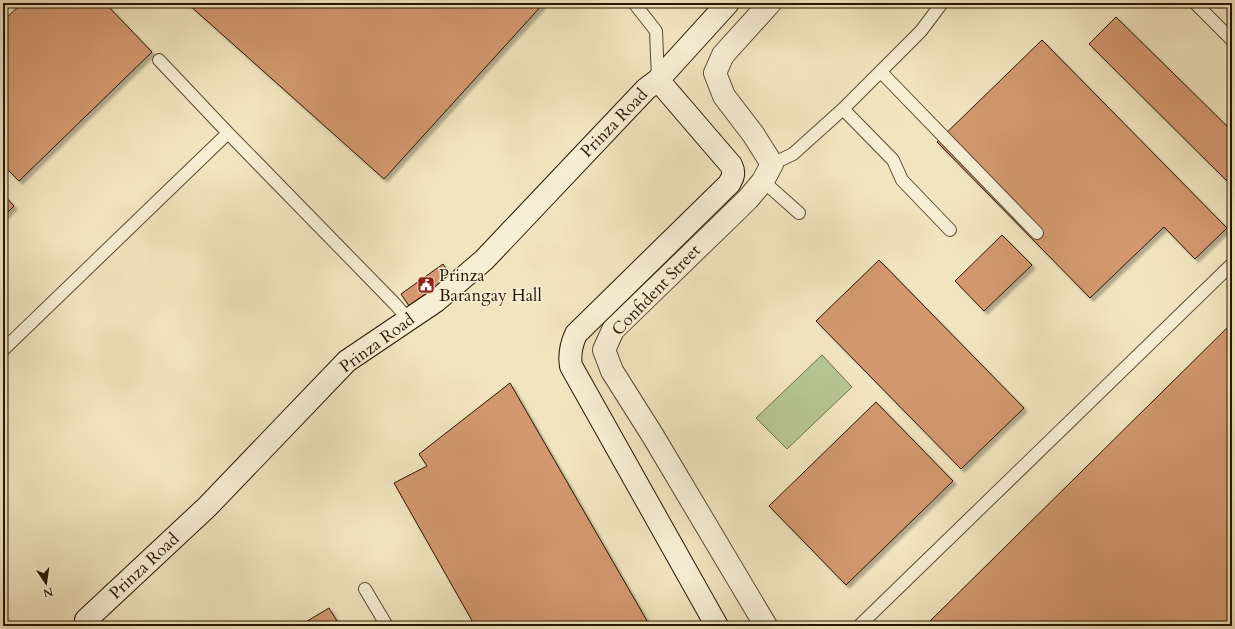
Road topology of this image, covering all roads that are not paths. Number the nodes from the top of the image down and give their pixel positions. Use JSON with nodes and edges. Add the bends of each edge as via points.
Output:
{"nodes":[{"id":1,"x":634,"y":3,"type":"edge"},
{"id":2,"x":728,"y":3,"type":"edge"},
{"id":3,"x":770,"y":3,"type":"edge"},
{"id":4,"x":942,"y":3,"type":"edge"},
{"id":5,"x":1195,"y":3,"type":"edge"},
{"id":6,"x":1232,"y":40,"type":"edge"},
{"id":7,"x":159,"y":60,"type":"dead end"},
{"id":8,"x":881,"y":72,"type":"junction"},
{"id":9,"x":658,"y":80,"type":"junction"},
{"id":10,"x":843,"y":109,"type":"junction"},
{"id":11,"x":228,"y":133,"type":"junction"},
{"id":12,"x":767,"y":172,"type":"junction"},
{"id":13,"x":799,"y":213,"type":"dead end"},
{"id":14,"x":950,"y":230,"type":"dead end"},
{"id":15,"x":1037,"y":233,"type":"dead end"},
{"id":16,"x":1232,"y":264,"type":"edge"},
{"id":17,"x":408,"y":319,"type":"junction"},
{"id":18,"x":3,"y":350,"type":"edge"},
{"id":19,"x":365,"y":589,"type":"dead end"},
{"id":20,"x":86,"y":624,"type":"edge"},
{"id":21,"x":387,"y":626,"type":"edge"},
{"id":22,"x":717,"y":626,"type":"edge"},
{"id":23,"x":766,"y":626,"type":"edge"},
{"id":24,"x":859,"y":626,"type":"edge"}],
"edges":[{"from":1,"to":9,"type":"lane","via":[[656,31]]},
{"from":2,"to":9,"type":"street","name":"Prinza Road"},
{"from":3,"to":12,"type":"street","via":[[723,55],[715,73],[724,96],[753,134]]},
{"from":4,"to":8,"type":"lane","via":[[922,31]]},
{"from":5,"to":6,"type":"lane"},
{"from":7,"to":11,"type":"lane"},
{"from":8,"to":10,"type":"lane"},
{"from":8,"to":15,"type":"lane"},
{"from":9,"to":17,"type":"street","name":"Prinza Road","via":[[646,89],[484,260],[436,301]]},
{"from":9,"to":22,"type":"street","via":[[732,165],[733,178],[576,334],[569,357],[571,366]]},
{"from":10,"to":12,"type":"lane","via":[[793,154]]},
{"from":10,"to":14,"type":"lane","via":[[893,160],[902,180]]},
{"from":11,"to":17,"type":"lane"},
{"from":11,"to":18,"type":"lane"},
{"from":12,"to":13,"type":"lane"},
{"from":12,"to":23,"type":"street","name":"Confident Street","via":[[748,199],[613,330],[604,350],[612,371]]},
{"from":16,"to":24,"type":"lane"},
{"from":17,"to":20,"type":"street","name":"Prinza Road","via":[[347,361],[207,507]]},
{"from":19,"to":21,"type":"lane"}]}
